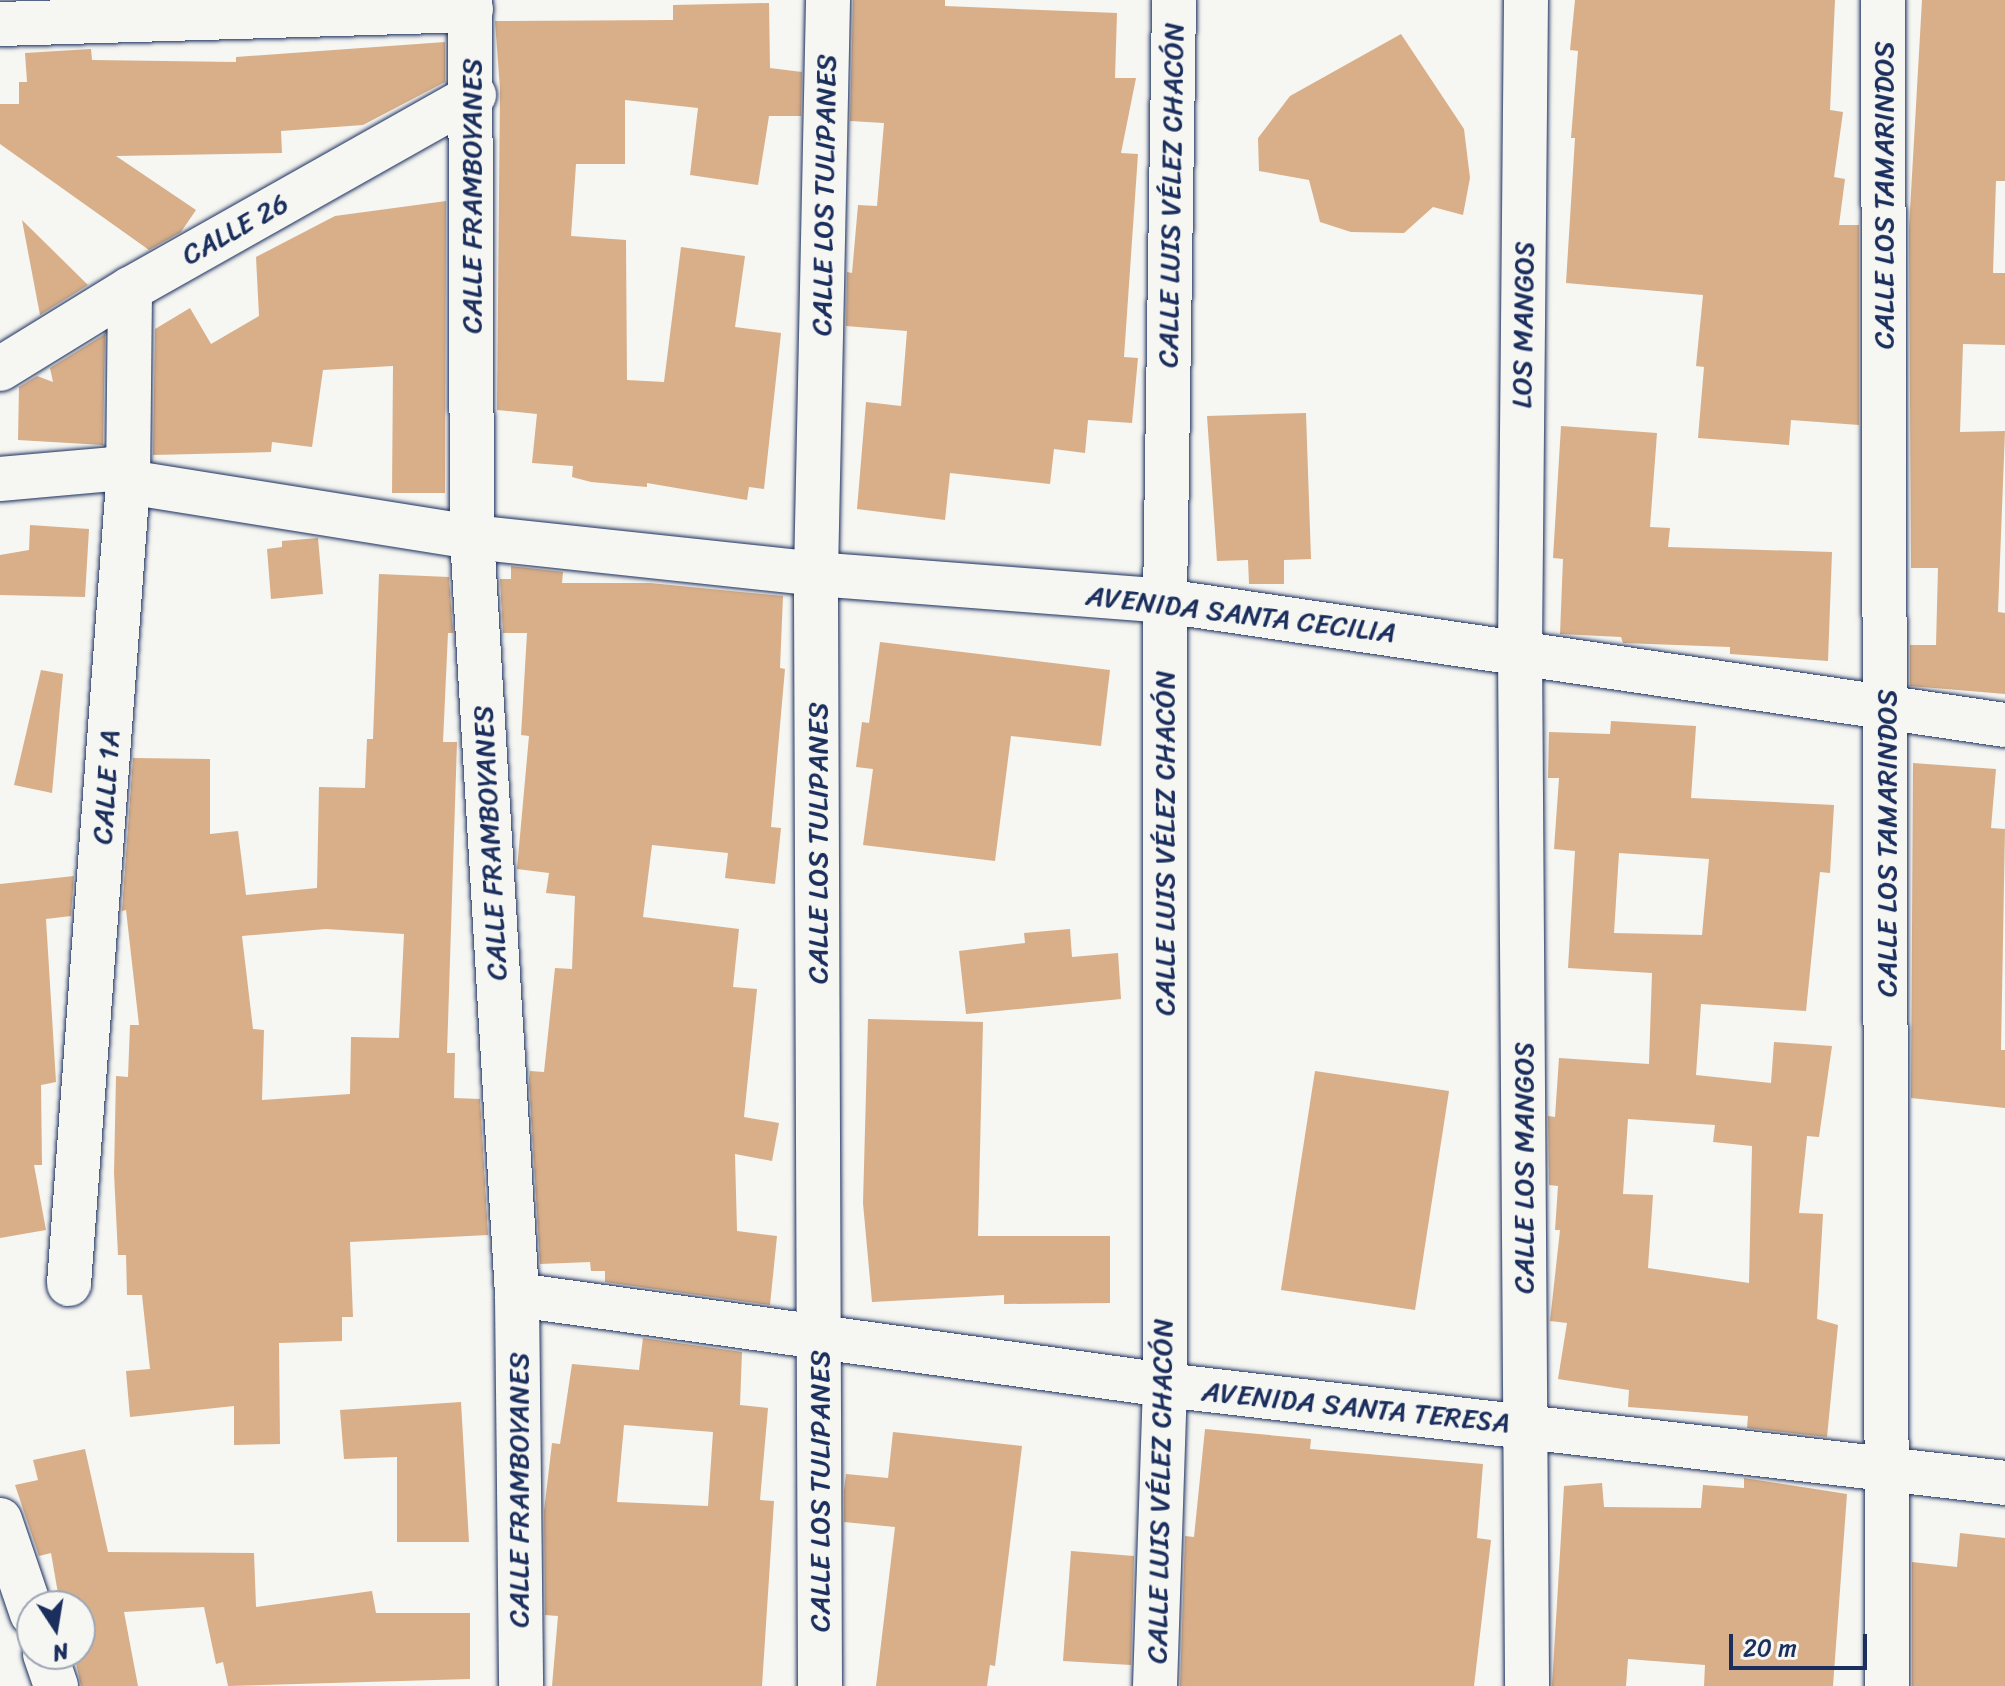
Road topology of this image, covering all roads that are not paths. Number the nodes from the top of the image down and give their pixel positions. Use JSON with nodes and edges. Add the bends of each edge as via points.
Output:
{"nodes":[{"id":1,"x":828,"y":0,"type":"edge"},
{"id":2,"x":1174,"y":0,"type":"edge"},
{"id":3,"x":1526,"y":0,"type":"edge"},
{"id":4,"x":1883,"y":0,"type":"edge"},
{"id":5,"x":470,"y":5,"type":"edge"},
{"id":6,"x":0,"y":24,"type":"edge"},
{"id":7,"x":474,"y":95,"type":"junction"},
{"id":8,"x":130,"y":289,"type":"junction"},
{"id":9,"x":0,"y":369,"type":"edge"},
{"id":10,"x":0,"y":479,"type":"edge"},
{"id":11,"x":128,"y":482,"type":"junction"},
{"id":12,"x":472,"y":537,"type":"junction"},
{"id":13,"x":816,"y":574,"type":"junction"},
{"id":14,"x":1165,"y":601,"type":"junction"},
{"id":15,"x":1520,"y":649,"type":"junction"},
{"id":16,"x":1887,"y":708,"type":"junction"},
{"id":17,"x":2005,"y":725,"type":"edge"},
{"id":18,"x":69,"y":1284,"type":"dead end"},
{"id":19,"x":517,"y":1295,"type":"junction"},
{"id":20,"x":821,"y":1337,"type":"junction"},
{"id":21,"x":1165,"y":1385,"type":"junction"},
{"id":22,"x":1526,"y":1427,"type":"junction"},
{"id":23,"x":1890,"y":1473,"type":"junction"},
{"id":24,"x":2005,"y":1483,"type":"edge"},
{"id":25,"x":0,"y":1520,"type":"edge"},
{"id":26,"x":24,"y":1590,"type":"edge"},
{"id":27,"x":521,"y":1686,"type":"edge"},
{"id":28,"x":820,"y":1686,"type":"edge"},
{"id":29,"x":1155,"y":1686,"type":"edge"},
{"id":30,"x":1527,"y":1686,"type":"edge"},
{"id":31,"x":1887,"y":1686,"type":"edge"}],
"edges":[{"from":1,"to":13,"type":"street","name":"CALLE LOS TULIPANES"},
{"from":2,"to":14,"type":"street","name":"CALLE LUIS VÉLEZ CHACÓN"},
{"from":3,"to":15,"type":"street","name":"LOS MANGOS"},
{"from":4,"to":16,"type":"street","name":"CALLE LOS TAMARINDOS"},
{"from":5,"to":6,"type":"street"},
{"from":5,"to":7,"type":"street","name":"CALLE FRAMBOYANES"},
{"from":7,"to":8,"type":"street","name":"CALLE 26"},
{"from":7,"to":12,"type":"street","name":"CALLE FRAMBOYANES"},
{"from":8,"to":9,"type":"street","name":"CALLE 26"},
{"from":8,"to":11,"type":"street","name":"CALLE 1A"},
{"from":10,"to":11,"type":"street","name":"AVENIDA SANTA CECILIA","via":[[112,469]]},
{"from":11,"to":12,"type":"street","name":"AVENIDA SANTA CECILIA"},
{"from":11,"to":18,"type":"street","name":"CALLE 1A"},
{"from":12,"to":13,"type":"street","name":"AVENIDA SANTA CECILIA"},
{"from":12,"to":19,"type":"street","name":"CALLE FRAMBOYANES"},
{"from":13,"to":14,"type":"street","name":"AVENIDA SANTA CECILIA"},
{"from":13,"to":20,"type":"street","name":"CALLE LOS TULIPANES"},
{"from":14,"to":15,"type":"street","name":"AVENIDA SANTA CECILIA"},
{"from":14,"to":21,"type":"street","name":"CALLE LUIS VÉLEZ CHACÓN"},
{"from":15,"to":16,"type":"street","name":"AVENIDA SANTA CECILIA"},
{"from":15,"to":22,"type":"street","name":"CALLE LOS MANGOS"},
{"from":16,"to":17,"type":"street","name":"AVENIDA SANTA CECILIA"},
{"from":16,"to":23,"type":"street","name":"CALLE LOS TAMARINDOS"},
{"from":19,"to":20,"type":"street","name":"AVENIDA SANTA TERESA"},
{"from":19,"to":27,"type":"street","name":"CALLE FRAMBOYANES"},
{"from":20,"to":21,"type":"street","name":"AVENIDA SANTA TERESA"},
{"from":20,"to":28,"type":"street","name":"CALLE LOS TULIPANES"},
{"from":21,"to":22,"type":"street","name":"AVENIDA SANTA TERESA"},
{"from":21,"to":29,"type":"street","name":"CALLE LUIS VÉLEZ CHACÓN"},
{"from":22,"to":23,"type":"street","name":"AVENIDA SANTA TERESA"},
{"from":22,"to":30,"type":"street","name":"CALLE LOS MANGOS"},
{"from":23,"to":24,"type":"street","name":"AVENIDA SANTA TERESA"},
{"from":23,"to":31,"type":"street","name":"CALLE LOS TAMARINDOS"},
{"from":25,"to":26,"type":"street"}]}
